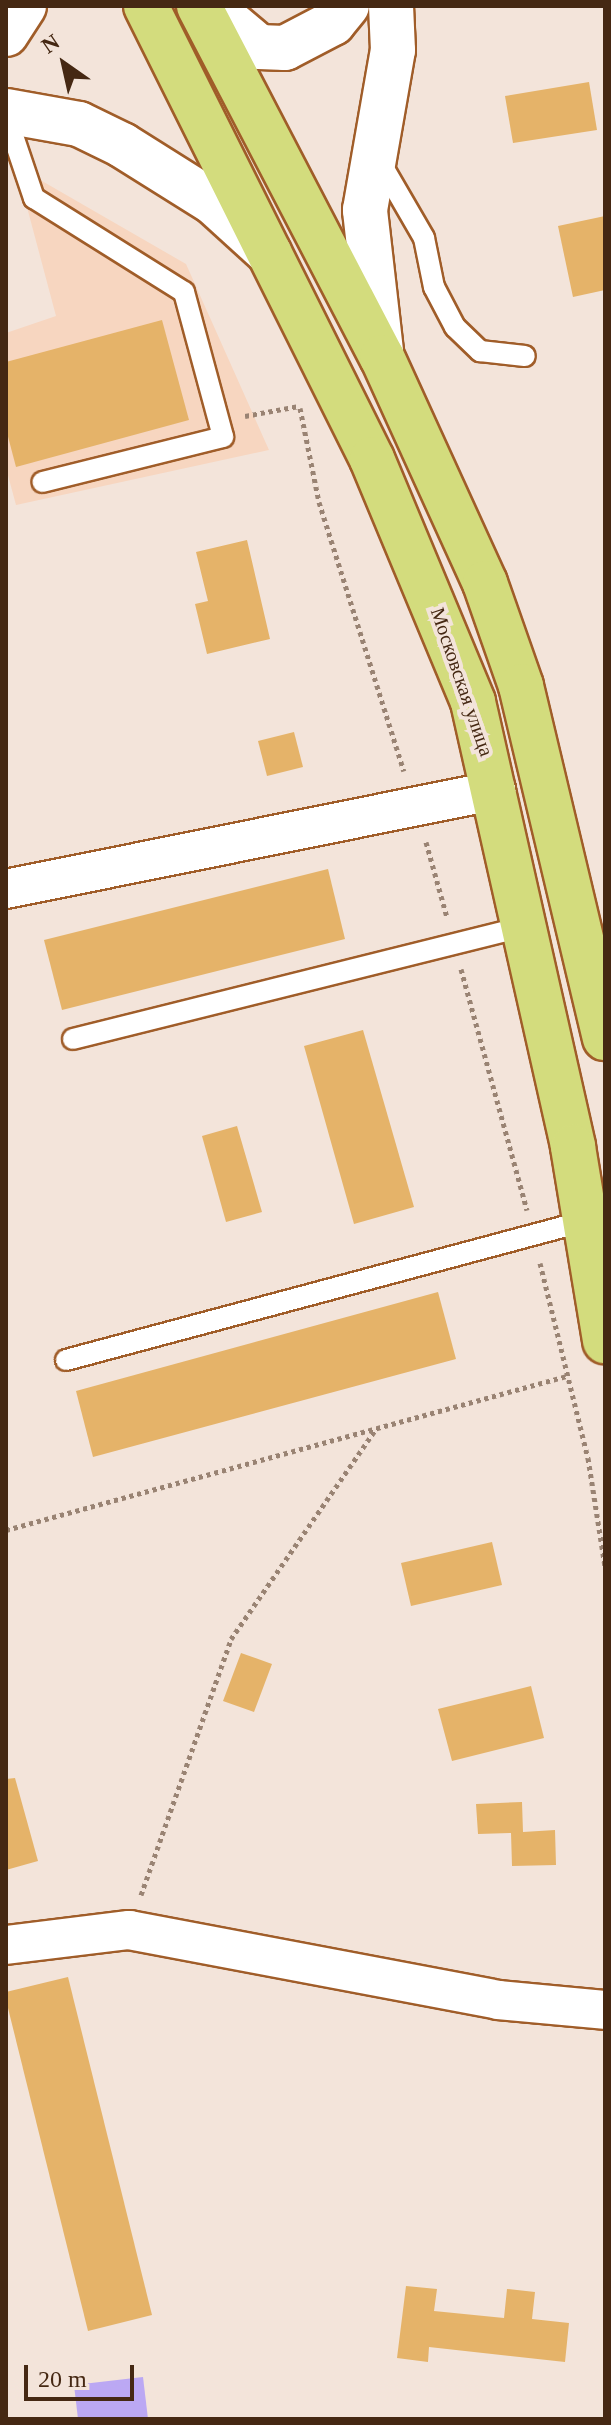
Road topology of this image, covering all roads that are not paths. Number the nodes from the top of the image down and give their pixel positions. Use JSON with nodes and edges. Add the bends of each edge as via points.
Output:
{"nodes":[{"id":1,"x":24,"y":6,"type":"edge"},
{"id":2,"x":146,"y":6,"type":"edge"},
{"id":3,"x":199,"y":6,"type":"edge"},
{"id":4,"x":210,"y":6,"type":"edge"},
{"id":5,"x":347,"y":6,"type":"edge"},
{"id":6,"x":391,"y":6,"type":"edge"},
{"id":7,"x":6,"y":34,"type":"edge"},
{"id":8,"x":6,"y":113,"type":"edge"},
{"id":9,"x":376,"y":155,"type":"junction"},
{"id":10,"x":271,"y":256,"type":"junction"},
{"id":11,"x":525,"y":356,"type":"dead end"},
{"id":12,"x":382,"y":357,"type":"junction"},
{"id":13,"x":43,"y":482,"type":"dead end"},
{"id":14,"x":496,"y":790,"type":"junction"},
{"id":15,"x":6,"y":889,"type":"edge"},
{"id":16,"x":525,"y":926,"type":"junction"},
{"id":17,"x":605,"y":1038,"type":"edge"},
{"id":18,"x":73,"y":1039,"type":"dead end"},
{"id":19,"x":585,"y":1221,"type":"junction"},
{"id":20,"x":605,"y":1341,"type":"edge"},
{"id":21,"x":66,"y":1360,"type":"dead end"},
{"id":22,"x":6,"y":1945,"type":"edge"},
{"id":23,"x":605,"y":2010,"type":"edge"}],
"edges":[{"from":1,"to":7,"type":"street"},
{"from":2,"to":10,"type":"main road","name":"Московская улица"},
{"from":3,"to":12,"type":"main road"},
{"from":4,"to":5,"type":"street","via":[[259,47],[285,48],[333,23]]},
{"from":6,"to":9,"type":"street","via":[[393,50]]},
{"from":8,"to":10,"type":"street","via":[[37,112],[122,145],[213,202]]},
{"from":8,"to":13,"type":"lane","via":[[34,198],[184,292],[223,437]]},
{"from":9,"to":11,"type":"lane","via":[[424,238],[434,287],[455,327],[480,351]]},
{"from":9,"to":12,"type":"street","via":[[366,239]]},
{"from":10,"to":14,"type":"main road","name":"Московская улица","via":[[437,606]]},
{"from":12,"to":17,"type":"main road","via":[[485,583],[521,686]]},
{"from":14,"to":15,"type":"street"},
{"from":14,"to":16,"type":"main road","name":"Московская улица"},
{"from":16,"to":18,"type":"lane"},
{"from":16,"to":19,"type":"main road","name":"Московская улица"},
{"from":19,"to":20,"type":"main road","name":"Московская улица"},
{"from":19,"to":21,"type":"lane"},
{"from":22,"to":23,"type":"street","via":[[129,1930],[498,2000]]}]}
